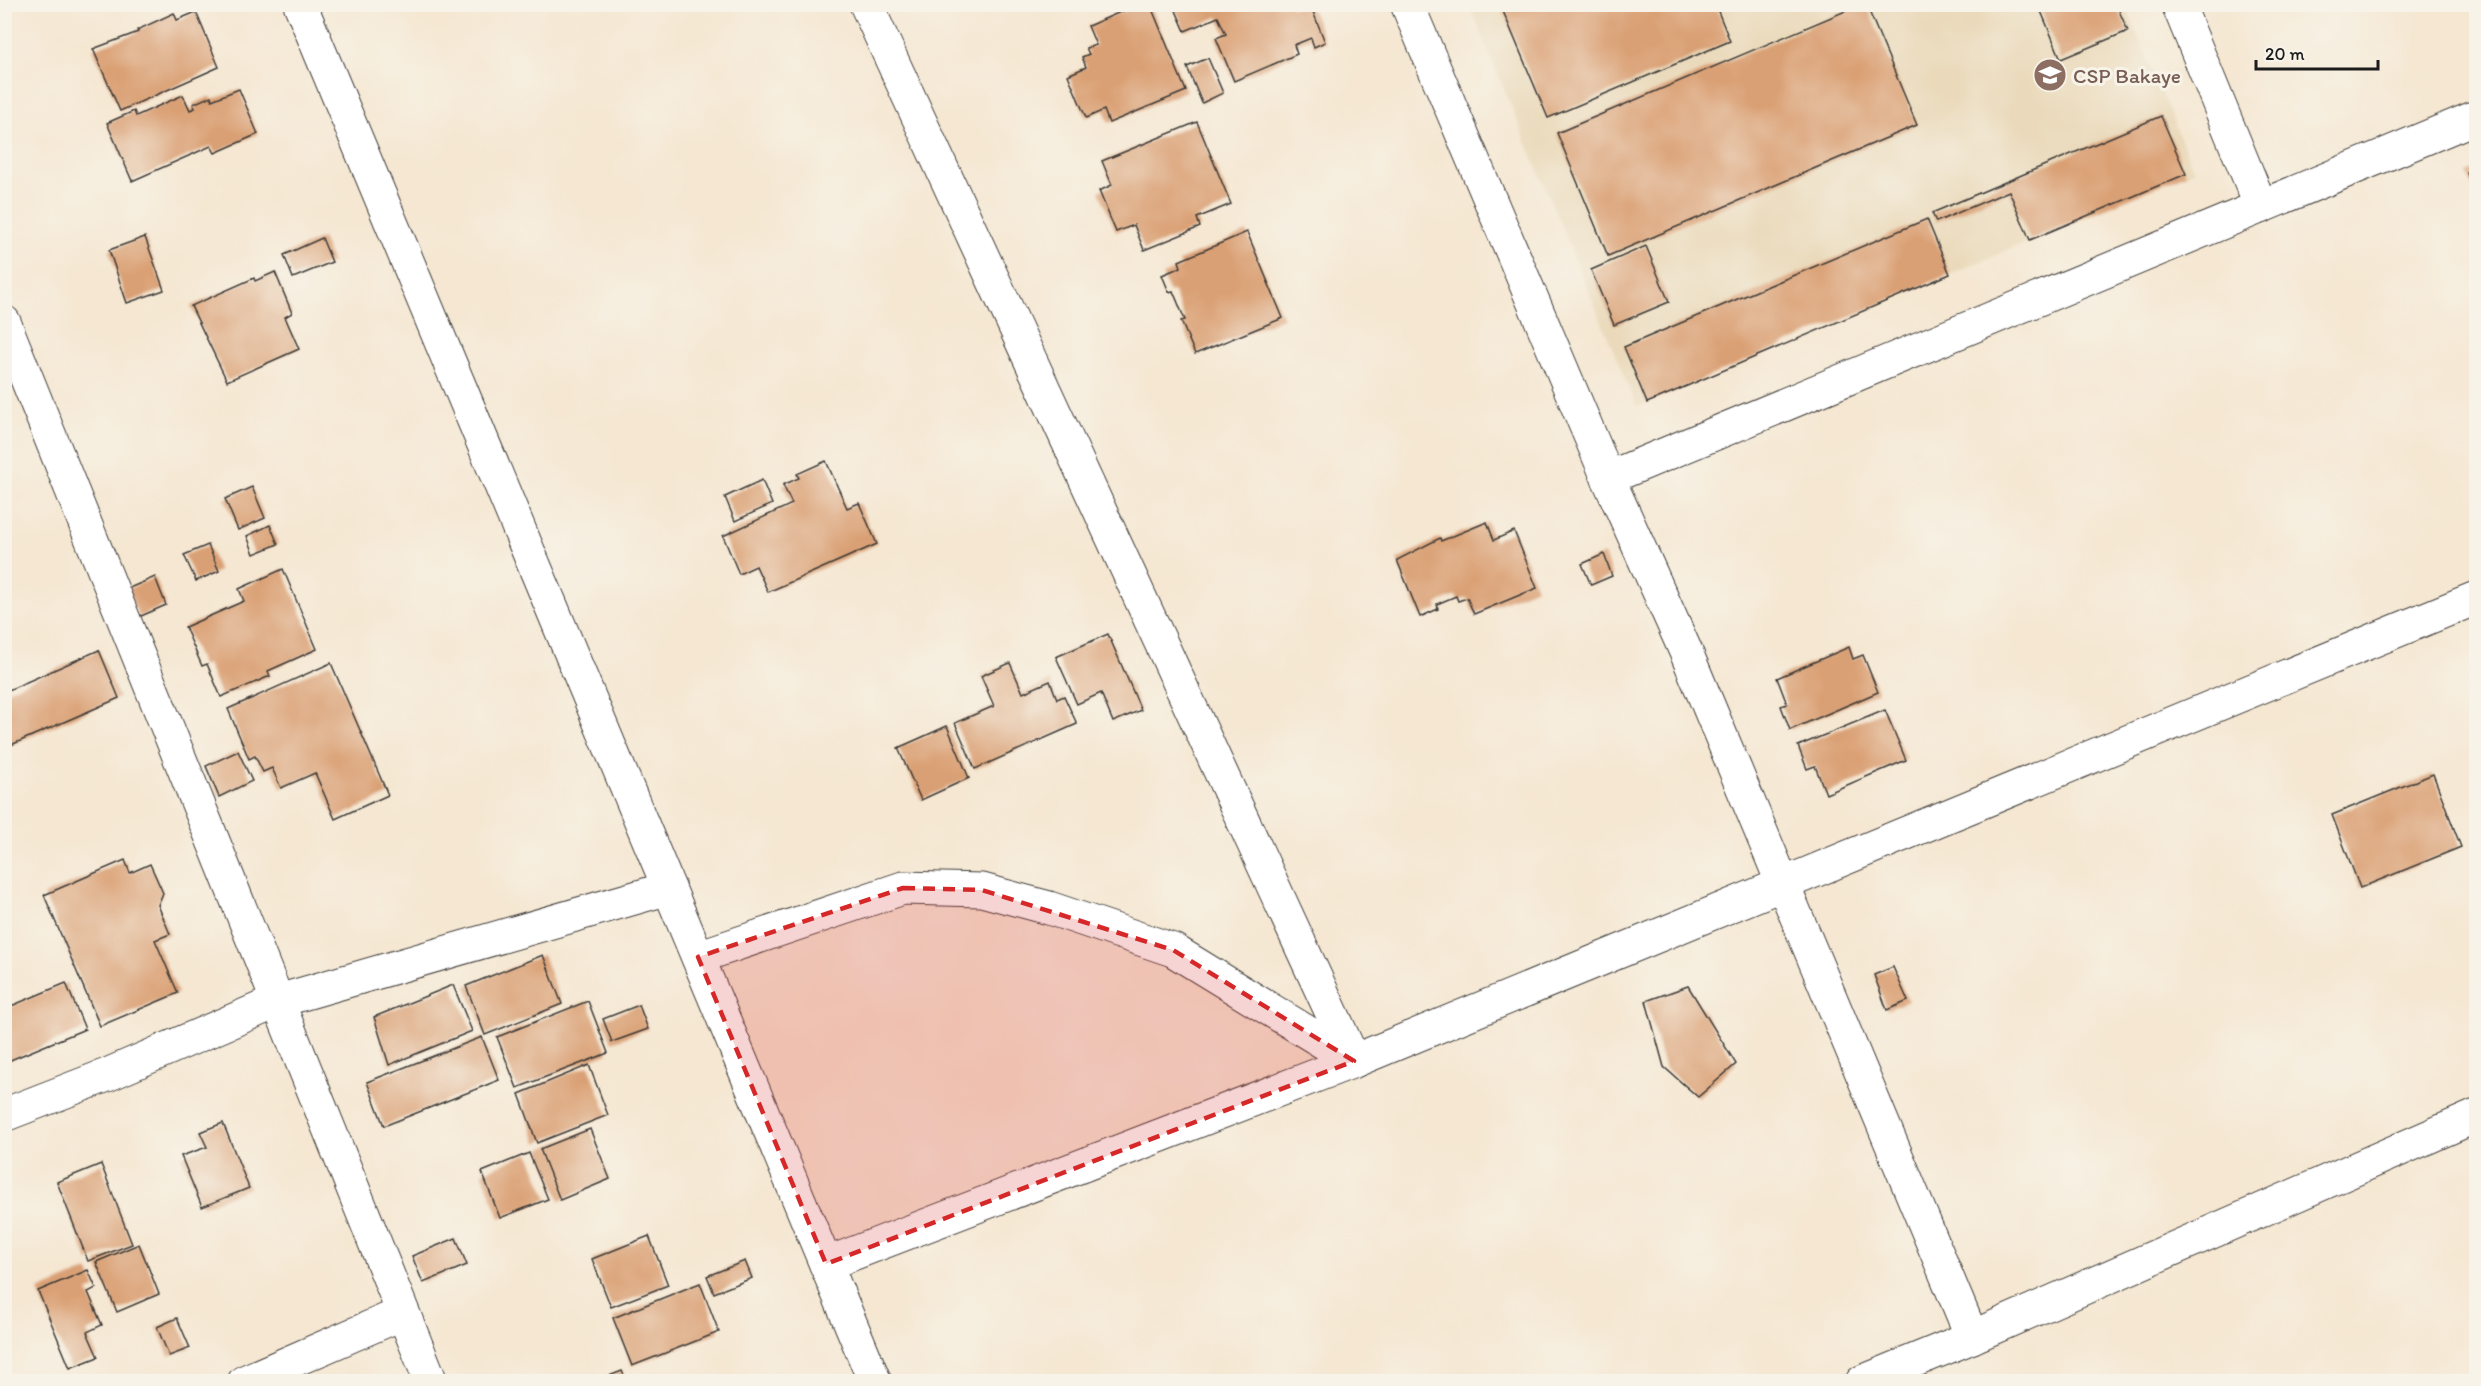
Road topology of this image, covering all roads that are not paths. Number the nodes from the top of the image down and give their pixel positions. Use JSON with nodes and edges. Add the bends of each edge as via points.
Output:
{"nodes":[{"id":1,"x":300,"y":4,"type":"edge"},
{"id":2,"x":866,"y":4,"type":"edge"},
{"id":3,"x":1407,"y":4,"type":"edge"},
{"id":4,"x":2178,"y":4,"type":"edge"},
{"id":5,"x":2476,"y":117,"type":"edge"},
{"id":6,"x":2261,"y":207,"type":"junction"},
{"id":7,"x":4,"y":322,"type":"edge"},
{"id":8,"x":1608,"y":478,"type":"junction"},
{"id":9,"x":2476,"y":598,"type":"edge"},
{"id":10,"x":1781,"y":886,"type":"junction"},
{"id":11,"x":669,"y":888,"type":"junction"},
{"id":12,"x":698,"y":957,"type":"junction"},
{"id":13,"x":278,"y":1001,"type":"junction"},
{"id":14,"x":1354,"y":1061,"type":"junction"},
{"id":15,"x":4,"y":1115,"type":"edge"},
{"id":16,"x":2476,"y":1116,"type":"edge"},
{"id":17,"x":826,"y":1264,"type":"junction"},
{"id":18,"x":403,"y":1312,"type":"junction"},
{"id":19,"x":1972,"y":1337,"type":"junction"},
{"id":20,"x":244,"y":1382,"type":"edge"},
{"id":21,"x":431,"y":1382,"type":"edge"},
{"id":22,"x":875,"y":1382,"type":"edge"},
{"id":23,"x":1862,"y":1382,"type":"edge"}],
"edges":[{"from":1,"to":11,"type":"street"},
{"from":2,"to":14,"type":"street"},
{"from":3,"to":8,"type":"street"},
{"from":4,"to":6,"type":"street"},
{"from":5,"to":6,"type":"street"},
{"from":6,"to":8,"type":"street"},
{"from":7,"to":13,"type":"street"},
{"from":8,"to":10,"type":"street","via":[[1686,652]]},
{"from":9,"to":10,"type":"street"},
{"from":10,"to":14,"type":"street"},
{"from":10,"to":19,"type":"street"},
{"from":11,"to":12,"type":"street"},
{"from":11,"to":13,"type":"street"},
{"from":12,"to":14,"type":"street","via":[[903,888],[982,890],[1173,950]]},
{"from":12,"to":17,"type":"street"},
{"from":13,"to":15,"type":"street"},
{"from":13,"to":18,"type":"street"},
{"from":14,"to":17,"type":"street"},
{"from":16,"to":19,"type":"street"},
{"from":17,"to":22,"type":"street"},
{"from":18,"to":20,"type":"street"},
{"from":18,"to":21,"type":"street"},
{"from":19,"to":23,"type":"street"}]}
